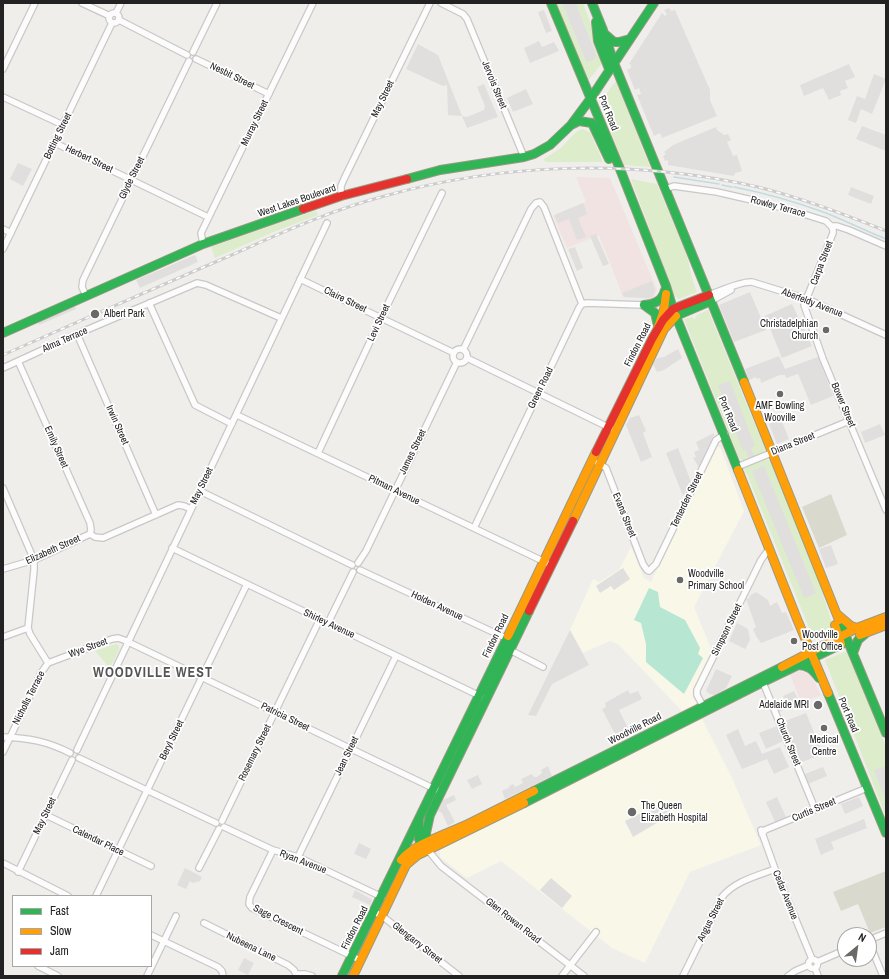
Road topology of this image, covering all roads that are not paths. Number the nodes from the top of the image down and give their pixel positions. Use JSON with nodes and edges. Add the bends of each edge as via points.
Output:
{"nodes":[{"id":1,"x":34,"y":3,"type":"edge"},
{"id":2,"x":82,"y":3,"type":"edge"},
{"id":3,"x":121,"y":3,"type":"edge"},
{"id":4,"x":217,"y":3,"type":"edge"},
{"id":5,"x":313,"y":3,"type":"edge"},
{"id":6,"x":430,"y":3,"type":"edge"},
{"id":7,"x":441,"y":3,"type":"edge"},
{"id":8,"x":551,"y":3,"type":"edge"},
{"id":9,"x":592,"y":3,"type":"edge"},
{"id":10,"x":654,"y":3,"type":"edge"},
{"id":11,"x":116,"y":14,"type":"junction"},
{"id":12,"x":596,"y":14,"type":"junction"},
{"id":13,"x":110,"y":16,"type":"junction"},
{"id":14,"x":119,"y":20,"type":"junction"},
{"id":15,"x":112,"y":23,"type":"junction"},
{"id":16,"x":603,"y":30,"type":"junction"},
{"id":17,"x":630,"y":39,"type":"junction"},
{"id":18,"x":193,"y":52,"type":"junction"},
{"id":19,"x":186,"y":55,"type":"junction"},
{"id":20,"x":196,"y":59,"type":"junction"},
{"id":21,"x":189,"y":61,"type":"junction"},
{"id":22,"x":611,"y":66,"type":"junction"},
{"id":23,"x":3,"y":69,"type":"edge"},
{"id":24,"x":269,"y":94,"type":"junction"},
{"id":25,"x":3,"y":97,"type":"edge"},
{"id":26,"x":590,"y":98,"type":"junction"},
{"id":27,"x":63,"y":125,"type":"junction"},
{"id":28,"x":571,"y":125,"type":"junction"},
{"id":29,"x":55,"y":143,"type":"junction"},
{"id":30,"x":524,"y":157,"type":"junction"},
{"id":31,"x":132,"y":180,"type":"junction"},
{"id":32,"x":665,"y":189,"type":"junction"},
{"id":33,"x":442,"y":193,"type":"dead end"},
{"id":34,"x":341,"y":196,"type":"junction"},
{"id":35,"x":208,"y":217,"type":"junction"},
{"id":36,"x":327,"y":223,"type":"dead end"},
{"id":37,"x":832,"y":226,"type":"junction"},
{"id":38,"x":3,"y":229,"type":"edge"},
{"id":39,"x":645,"y":232,"type":"junction"},
{"id":40,"x":11,"y":233,"type":"junction"},
{"id":41,"x":204,"y":244,"type":"junction"},
{"id":42,"x":886,"y":246,"type":"edge"},
{"id":43,"x":3,"y":249,"type":"edge"},
{"id":44,"x":300,"y":279,"type":"junction"},
{"id":45,"x":666,"y":286,"type":"junction"},
{"id":46,"x":86,"y":296,"type":"junction"},
{"id":47,"x":710,"y":298,"type":"junction"},
{"id":48,"x":807,"y":299,"type":"junction"},
{"id":49,"x":149,"y":303,"type":"junction"},
{"id":50,"x":582,"y":304,"type":"junction"},
{"id":51,"x":644,"y":305,"type":"junction"},
{"id":52,"x":675,"y":312,"type":"junction"},
{"id":53,"x":282,"y":318,"type":"junction"},
{"id":54,"x":381,"y":318,"type":"junction"},
{"id":55,"x":661,"y":328,"type":"junction"},
{"id":56,"x":3,"y":333,"type":"edge"},
{"id":57,"x":77,"y":334,"type":"junction"},
{"id":58,"x":684,"y":334,"type":"junction"},
{"id":59,"x":886,"y":335,"type":"edge"},
{"id":60,"x":463,"y":350,"type":"junction"},
{"id":61,"x":454,"y":353,"type":"junction"},
{"id":62,"x":466,"y":358,"type":"junction"},
{"id":63,"x":18,"y":361,"type":"junction"},
{"id":64,"x":457,"y":362,"type":"junction"},
{"id":65,"x":3,"y":368,"type":"edge"},
{"id":66,"x":538,"y":393,"type":"junction"},
{"id":67,"x":237,"y":415,"type":"junction"},
{"id":68,"x":849,"y":421,"type":"junction"},
{"id":69,"x":232,"y":424,"type":"junction"},
{"id":70,"x":612,"y":429,"type":"junction"},
{"id":71,"x":725,"y":434,"type":"junction"},
{"id":72,"x":772,"y":452,"type":"junction"},
{"id":73,"x":318,"y":453,"type":"junction"},
{"id":74,"x":592,"y":460,"type":"junction"},
{"id":75,"x":601,"y":464,"type":"junction"},
{"id":76,"x":737,"y":466,"type":"junction"},
{"id":77,"x":3,"y":489,"type":"edge"},
{"id":78,"x":395,"y":490,"type":"junction"},
{"id":79,"x":200,"y":491,"type":"junction"},
{"id":80,"x":191,"y":509,"type":"junction"},
{"id":81,"x":886,"y":510,"type":"edge"},
{"id":82,"x":156,"y":515,"type":"junction"},
{"id":83,"x":474,"y":528,"type":"junction"},
{"id":84,"x":90,"y":534,"type":"junction"},
{"id":85,"x":172,"y":548,"type":"junction"},
{"id":86,"x":770,"y":551,"type":"junction"},
{"id":87,"x":34,"y":560,"type":"junction"},
{"id":88,"x":543,"y":562,"type":"junction"},
{"id":89,"x":355,"y":564,"type":"junction"},
{"id":90,"x":552,"y":566,"type":"junction"},
{"id":91,"x":3,"y":569,"type":"edge"},
{"id":92,"x":652,"y":569,"type":"joint"},
{"id":93,"x":360,"y":570,"type":"junction"},
{"id":94,"x":353,"y":572,"type":"junction"},
{"id":95,"x":247,"y":584,"type":"junction"},
{"id":96,"x":825,"y":584,"type":"junction"},
{"id":97,"x":837,"y":614,"type":"junction"},
{"id":98,"x":886,"y":617,"type":"edge"},
{"id":99,"x":320,"y":619,"type":"junction"},
{"id":100,"x":328,"y":623,"type":"junction"},
{"id":101,"x":886,"y":625,"type":"edge"},
{"id":102,"x":28,"y":628,"type":"junction"},
{"id":103,"x":857,"y":628,"type":"junction"},
{"id":104,"x":865,"y":634,"type":"junction"},
{"id":105,"x":3,"y":637,"type":"edge"},
{"id":106,"x":843,"y":639,"type":"junction"},
{"id":107,"x":510,"y":640,"type":"junction"},
{"id":108,"x":128,"y":641,"type":"junction"},
{"id":109,"x":510,"y":650,"type":"junction"},
{"id":110,"x":853,"y":653,"type":"junction"},
{"id":111,"x":811,"y":654,"type":"junction"},
{"id":112,"x":396,"y":656,"type":"junction"},
{"id":113,"x":48,"y":663,"type":"junction"},
{"id":114,"x":797,"y":665,"type":"junction"},
{"id":115,"x":543,"y":667,"type":"dead end"},
{"id":116,"x":202,"y":677,"type":"junction"},
{"id":117,"x":762,"y":679,"type":"junction"},
{"id":118,"x":824,"y":685,"type":"junction"},
{"id":119,"x":482,"y":697,"type":"junction"},
{"id":120,"x":704,"y":708,"type":"junction"},
{"id":121,"x":275,"y":712,"type":"junction"},
{"id":122,"x":886,"y":733,"type":"edge"},
{"id":123,"x":3,"y":737,"type":"edge"},
{"id":124,"x":10,"y":738,"type":"junction"},
{"id":125,"x":350,"y":748,"type":"junction"},
{"id":126,"x":77,"y":750,"type":"junction"},
{"id":127,"x":3,"y":752,"type":"edge"},
{"id":128,"x":70,"y":752,"type":"junction"},
{"id":129,"x":79,"y":758,"type":"junction"},
{"id":130,"x":72,"y":760,"type":"junction"},
{"id":131,"x":867,"y":788,"type":"junction"},
{"id":132,"x":147,"y":790,"type":"junction"},
{"id":133,"x":438,"y":790,"type":"junction"},
{"id":134,"x":815,"y":809,"type":"junction"},
{"id":135,"x":46,"y":815,"type":"junction"},
{"id":136,"x":419,"y":820,"type":"junction"},
{"id":137,"x":427,"y":824,"type":"junction"},
{"id":138,"x":220,"y":825,"type":"junction"},
{"id":139,"x":761,"y":832,"type":"joint"},
{"id":140,"x":886,"y":833,"type":"edge"},
{"id":141,"x":437,"y":839,"type":"junction"},
{"id":142,"x":424,"y":848,"type":"junction"},
{"id":143,"x":118,"y":850,"type":"junction"},
{"id":144,"x":273,"y":850,"type":"junction"},
{"id":145,"x":298,"y":857,"type":"junction"},
{"id":146,"x":3,"y":863,"type":"edge"},
{"id":147,"x":397,"y":864,"type":"junction"},
{"id":148,"x":151,"y":866,"type":"dead end"},
{"id":149,"x":199,"y":868,"type":"dead end"},
{"id":150,"x":775,"y":869,"type":"junction"},
{"id":151,"x":18,"y":872,"type":"junction"},
{"id":152,"x":58,"y":894,"type":"edge"},
{"id":153,"x":96,"y":895,"type":"edge"},
{"id":154,"x":382,"y":897,"type":"junction"},
{"id":155,"x":374,"y":912,"type":"junction"},
{"id":156,"x":176,"y":916,"type":"dead end"},
{"id":157,"x":382,"y":916,"type":"junction"},
{"id":158,"x":204,"y":923,"type":"dead end"},
{"id":159,"x":596,"y":932,"type":"dead end"},
{"id":160,"x":152,"y":935,"type":"edge"},
{"id":161,"x":164,"y":941,"type":"junction"},
{"id":162,"x":837,"y":953,"type":"edge"},
{"id":163,"x":352,"y":956,"type":"junction"},
{"id":164,"x":360,"y":960,"type":"junction"},
{"id":165,"x":815,"y":960,"type":"junction"},
{"id":166,"x":877,"y":961,"type":"edge"},
{"id":167,"x":570,"y":965,"type":"junction"},
{"id":168,"x":152,"y":966,"type":"edge"},
{"id":169,"x":40,"y":967,"type":"edge"},
{"id":170,"x":151,"y":967,"type":"edge"},
{"id":171,"x":812,"y":967,"type":"junction"},
{"id":172,"x":294,"y":975,"type":"edge"},
{"id":173,"x":58,"y":976,"type":"edge"},
{"id":174,"x":147,"y":976,"type":"edge"},
{"id":175,"x":223,"y":976,"type":"edge"},
{"id":176,"x":312,"y":976,"type":"edge"},
{"id":177,"x":342,"y":976,"type":"edge"},
{"id":178,"x":353,"y":976,"type":"edge"},
{"id":179,"x":459,"y":976,"type":"edge"},
{"id":180,"x":562,"y":976,"type":"edge"},
{"id":181,"x":584,"y":976,"type":"edge"},
{"id":182,"x":683,"y":976,"type":"edge"},
{"id":183,"x":788,"y":976,"type":"edge"},
{"id":184,"x":818,"y":976,"type":"edge"},
{"id":185,"x":883,"y":976,"type":"edge"}],
"edges":[{"from":1,"to":23,"type":"street"},
{"from":2,"to":13,"type":"street"},
{"from":3,"to":11,"type":"street"},
{"from":4,"to":18,"type":"street"},
{"from":5,"to":24,"type":"street","name":"Murray Street"},
{"from":6,"to":34,"type":"street","name":"May Street","via":[[344,179]]},
{"from":7,"to":30,"type":"street","name":"Jervois Street","via":[[463,14],[467,19]]},
{"from":8,"to":26,"type":"main road","name":"Port Road"},
{"from":9,"to":12,"type":"main road"},
{"from":10,"to":17,"type":"main road","name":"West Lakes Boulevard"},
{"from":11,"to":13,"type":"street"},
{"from":11,"to":14,"type":"street"},
{"from":12,"to":16,"type":"main road"},
{"from":12,"to":22,"type":"main road","via":[[599,46]]},
{"from":13,"to":15,"type":"street"},
{"from":14,"to":15,"type":"street"},
{"from":14,"to":19,"type":"street"},
{"from":15,"to":27,"type":"street","name":"Botting Street"},
{"from":16,"to":17,"type":"main road","via":[[609,41],[615,43]]},
{"from":16,"to":22,"type":"main road"},
{"from":17,"to":22,"type":"main road","name":"West Lakes Boulevard"},
{"from":18,"to":19,"type":"street"},
{"from":18,"to":20,"type":"street"},
{"from":19,"to":21,"type":"street"},
{"from":20,"to":21,"type":"street"},
{"from":20,"to":24,"type":"street","name":"Nesbit Street"},
{"from":21,"to":31,"type":"street","name":"Glyde Street"},
{"from":22,"to":26,"type":"main road","name":"West Lakes Boulevard"},
{"from":22,"to":32,"type":"main road"},
{"from":24,"to":35,"type":"street","name":"Murray Street"},
{"from":25,"to":27,"type":"street"},
{"from":26,"to":28,"type":"main road","name":"West Lakes Boulevard"},
{"from":26,"to":39,"type":"main road","name":"Port Road"},
{"from":27,"to":29,"type":"street","name":"Botting Street"},
{"from":28,"to":30,"type":"main road","name":"West Lakes Boulevard","via":[[550,145]]},
{"from":28,"to":39,"type":"main road","via":[[579,121],[592,124],[638,230]]},
{"from":29,"to":31,"type":"street","name":"Herbert Street"},
{"from":29,"to":40,"type":"street","name":"Botting Street"},
{"from":30,"to":34,"type":"main road","name":"West Lakes Boulevard","via":[[440,170]]},
{"from":31,"to":35,"type":"street","name":"Herbert Street"},
{"from":31,"to":46,"type":"street","name":"Glyde Street","via":[[83,280],[82,287]]},
{"from":32,"to":37,"type":"street","name":"Rowley Terrace","via":[[674,186],[756,200],[826,221]]},
{"from":32,"to":47,"type":"main road"},
{"from":33,"to":54,"type":"street","name":"Levi Street"},
{"from":34,"to":41,"type":"main road","name":"West Lakes Boulevard"},
{"from":35,"to":41,"type":"street","name":"Murray Street","via":[[201,233]]},
{"from":36,"to":44,"type":"street","name":"May Street"},
{"from":37,"to":42,"type":"street","name":"Rowley Terrace","via":[[849,230]]},
{"from":37,"to":48,"type":"street","name":"Carpa Street","via":[[833,233]]},
{"from":38,"to":40,"type":"street"},
{"from":39,"to":45,"type":"main road","name":"Port Road"},
{"from":40,"to":43,"type":"street","name":"Botting Street"},
{"from":41,"to":46,"type":"main road","name":"West Lakes Boulevard"},
{"from":44,"to":53,"type":"street","name":"May Street"},
{"from":44,"to":54,"type":"street","name":"Claire Street"},
{"from":45,"to":51,"type":"main road","via":[[661,299],[655,304]]},
{"from":45,"to":52,"type":"main road","name":"Port Road"},
{"from":45,"to":55,"type":"main road"},
{"from":46,"to":56,"type":"main road","name":"West Lakes Boulevard"},
{"from":47,"to":48,"type":"street","name":"Aberfeldy Avenue","via":[[748,281]]},
{"from":47,"to":52,"type":"main road"},
{"from":47,"to":72,"type":"main road"},
{"from":48,"to":59,"type":"street","name":"Aberfeldy Avenue"},
{"from":48,"to":68,"type":"street","name":"Bower Street","via":[[804,305],[806,312]]},
{"from":49,"to":53,"type":"street","name":"Alma Terrace","via":[[197,283]]},
{"from":49,"to":57,"type":"street","name":"Alma Terrace"},
{"from":49,"to":69,"type":"street","via":[[195,405]]},
{"from":50,"to":51,"type":"street"},
{"from":50,"to":60,"type":"street","via":[[544,207],[540,202],[536,203]]},
{"from":50,"to":66,"type":"street","name":"Green Road"},
{"from":51,"to":55,"type":"main road","via":[[654,311]]},
{"from":52,"to":55,"type":"main road","name":"Findon Road","via":[[665,316]]},
{"from":52,"to":58,"type":"main road","name":"Port Road"},
{"from":53,"to":67,"type":"street","name":"May Street"},
{"from":54,"to":61,"type":"street","name":"Claire Street"},
{"from":54,"to":73,"type":"street","name":"Levi Street"},
{"from":55,"to":58,"type":"main road","via":[[672,327]]},
{"from":55,"to":70,"type":"main road","name":"Findon Road"},
{"from":57,"to":63,"type":"street","name":"Alma Terrace"},
{"from":57,"to":82,"type":"street","name":"Irwin Street"},
{"from":58,"to":71,"type":"main road","name":"Port Road"},
{"from":60,"to":61,"type":"street","via":[[459,349]]},
{"from":60,"to":62,"type":"street","via":[[467,354]]},
{"from":61,"to":64,"type":"street"},
{"from":62,"to":64,"type":"street"},
{"from":62,"to":66,"type":"street"},
{"from":63,"to":65,"type":"street","name":"Alma Terrace"},
{"from":63,"to":84,"type":"street","name":"Emily Street","via":[[90,523]]},
{"from":64,"to":78,"type":"street","name":"James Street"},
{"from":66,"to":70,"type":"street"},
{"from":66,"to":83,"type":"street","name":"Green Road"},
{"from":67,"to":69,"type":"street","name":"May Street"},
{"from":67,"to":73,"type":"street","name":"Pitman Avenue"},
{"from":68,"to":72,"type":"street","name":"Diana Street"},
{"from":68,"to":81,"type":"street","name":"Bower Street"},
{"from":69,"to":79,"type":"street","name":"May Street"},
{"from":70,"to":74,"type":"main road","name":"Findon Road"},
{"from":70,"to":75,"type":"main road","name":"Findon Road"},
{"from":71,"to":76,"type":"main road","name":"Port Road"},
{"from":71,"to":92,"type":"street","name":"Tenterden Street","via":[[716,440]]},
{"from":72,"to":76,"type":"street","name":"Diana Street"},
{"from":72,"to":96,"type":"main road"},
{"from":73,"to":78,"type":"street","name":"Pitman Avenue"},
{"from":74,"to":75,"type":"street"},
{"from":74,"to":88,"type":"main road","name":"Findon Road"},
{"from":75,"to":90,"type":"main road","name":"Findon Road"},
{"from":75,"to":92,"type":"street","name":"Evans Street","via":[[606,468],[643,564],[647,570]]},
{"from":76,"to":86,"type":"main road","name":"Port Road"},
{"from":77,"to":87,"type":"street"},
{"from":78,"to":83,"type":"street","name":"Pitman Avenue"},
{"from":78,"to":89,"type":"street","name":"James Street","via":[[366,551]]},
{"from":79,"to":80,"type":"street","name":"May Street"},
{"from":79,"to":89,"type":"street"},
{"from":80,"to":82,"type":"street","name":"Elizabeth Street","via":[[178,506]]},
{"from":80,"to":85,"type":"street","name":"May Street"},
{"from":82,"to":84,"type":"street","name":"Elizabeth Street","via":[[104,538]]},
{"from":83,"to":88,"type":"street","name":"Pitman Avenue"},
{"from":84,"to":87,"type":"street","name":"Elizabeth Street"},
{"from":85,"to":95,"type":"street","name":"Shirley Avenue"},
{"from":85,"to":108,"type":"street","name":"May Street"},
{"from":86,"to":111,"type":"main road","name":"Port Road"},
{"from":86,"to":120,"type":"street","name":"Simpson Street","via":[[761,560],[697,690]]},
{"from":87,"to":91,"type":"street","name":"Elizabeth Street"},
{"from":87,"to":102,"type":"street"},
{"from":88,"to":90,"type":"street","name":"Pitman Avenue"},
{"from":88,"to":107,"type":"main road","name":"Findon Road"},
{"from":89,"to":93,"type":"street","via":[[360,566]]},
{"from":89,"to":94,"type":"street","via":[[351,569]]},
{"from":90,"to":107,"type":"main road","name":"Findon Road"},
{"from":93,"to":94,"type":"street"},
{"from":93,"to":107,"type":"street","name":"Holden Avenue"},
{"from":94,"to":100,"type":"street"},
{"from":95,"to":99,"type":"street","name":"Shirley Avenue"},
{"from":95,"to":116,"type":"street","name":"Beryl Street"},
{"from":96,"to":97,"type":"main road"},
{"from":96,"to":106,"type":"main road","via":[[828,607]]},
{"from":97,"to":103,"type":"main road"},
{"from":97,"to":106,"type":"main road"},
{"from":98,"to":103,"type":"main road","name":"Woodville Road"},
{"from":99,"to":100,"type":"street","name":"Shirley Avenue"},
{"from":99,"to":121,"type":"street","name":"Rosemary Street"},
{"from":100,"to":112,"type":"street","name":"Shirley Avenue"},
{"from":101,"to":104,"type":"main road","name":"Woodville Road"},
{"from":102,"to":105,"type":"street"},
{"from":102,"to":113,"type":"street","name":"Nicholls Terrace"},
{"from":103,"to":106,"type":"main road","name":"Woodville Road"},
{"from":104,"to":106,"type":"main road","name":"Woodville Road"},
{"from":104,"to":110,"type":"main road","via":[[858,640]]},
{"from":106,"to":110,"type":"main road"},
{"from":106,"to":111,"type":"main road","name":"Woodville Road"},
{"from":107,"to":109,"type":"main road","name":"Findon Road"},
{"from":107,"to":119,"type":"main road","name":"Findon Road"},
{"from":108,"to":113,"type":"street","name":"Wye Street","via":[[112,639]]},
{"from":108,"to":116,"type":"street","name":"Patricia Street"},
{"from":108,"to":126,"type":"street","name":"May Street"},
{"from":109,"to":115,"type":"street"},
{"from":109,"to":119,"type":"main road","name":"Findon Road"},
{"from":110,"to":122,"type":"main road"},
{"from":111,"to":114,"type":"main road","name":"Woodville Road"},
{"from":111,"to":117,"type":"main road","name":"Woodville Road"},
{"from":111,"to":118,"type":"main road","name":"Port Road"},
{"from":112,"to":119,"type":"street","name":"Shirley Avenue"},
{"from":112,"to":125,"type":"street","name":"Jean Street"},
{"from":113,"to":124,"type":"street","name":"Nicholls Terrace"},
{"from":114,"to":117,"type":"main road","name":"Woodville Road"},
{"from":114,"to":118,"type":"main road","via":[[808,666]]},
{"from":116,"to":121,"type":"street","name":"Patricia Street"},
{"from":116,"to":132,"type":"street","name":"Beryl Street"},
{"from":117,"to":120,"type":"main road","name":"Woodville Road"},
{"from":117,"to":134,"type":"street","name":"Church Street"},
{"from":118,"to":131,"type":"main road","name":"Port Road"},
{"from":119,"to":133,"type":"main road","name":"Findon Road"},
{"from":120,"to":141,"type":"main road","name":"Woodville Road"},
{"from":120,"to":142,"type":"main road","name":"Woodville Road"},
{"from":121,"to":125,"type":"street","name":"Patricia Street"},
{"from":121,"to":138,"type":"street","name":"Rosemary Street"},
{"from":123,"to":124,"type":"street"},
{"from":124,"to":127,"type":"street","name":"Nicholls Terrace"},
{"from":124,"to":128,"type":"street","via":[[47,743]]},
{"from":125,"to":133,"type":"street","name":"Patricia Street"},
{"from":125,"to":145,"type":"street","name":"Jean Street"},
{"from":126,"to":128,"type":"street"},
{"from":126,"to":129,"type":"street"},
{"from":128,"to":130,"type":"street"},
{"from":129,"to":130,"type":"street"},
{"from":129,"to":132,"type":"street","name":"Ryan Avenue"},
{"from":130,"to":135,"type":"street","name":"May Street"},
{"from":131,"to":134,"type":"street","name":"Curtis Street"},
{"from":131,"to":140,"type":"main road","name":"Port Road"},
{"from":132,"to":138,"type":"street","name":"Ryan Avenue"},
{"from":132,"to":143,"type":"street","name":"Beryl Street"},
{"from":133,"to":136,"type":"main road","name":"Findon Road"},
{"from":133,"to":137,"type":"main road","name":"Findon Road"},
{"from":134,"to":139,"type":"street","name":"Curtis Street"},
{"from":135,"to":143,"type":"street","name":"Calendar Place"},
{"from":135,"to":151,"type":"street","name":"May Street"},
{"from":136,"to":142,"type":"main road","via":[[419,839]]},
{"from":136,"to":147,"type":"main road","name":"Findon Road"},
{"from":137,"to":141,"type":"main road"},
{"from":137,"to":142,"type":"main road","name":"Findon Road"},
{"from":138,"to":144,"type":"street","name":"Ryan Avenue"},
{"from":138,"to":149,"type":"street","name":"Rosemary Street"},
{"from":139,"to":150,"type":"street","name":"Cedar Avenue"},
{"from":141,"to":142,"type":"main road","name":"Woodville Road"},
{"from":142,"to":147,"type":"main road","name":"Woodville Road","via":[[411,851]]},
{"from":142,"to":157,"type":"main road","name":"Findon Road","via":[[406,865]]},
{"from":142,"to":167,"type":"street","name":"Glen Rowan Road","via":[[436,864]]},
{"from":143,"to":148,"type":"street","name":"Calendar Place"},
{"from":143,"to":153,"type":"street","name":"Beryl Street"},
{"from":144,"to":145,"type":"street","name":"Ryan Avenue"},
{"from":144,"to":163,"type":"street","name":"Sage Crescent","via":[[249,904],[256,910]]},
{"from":145,"to":154,"type":"street","name":"Ryan Avenue"},
{"from":146,"to":151,"type":"street"},
{"from":147,"to":154,"type":"main road","name":"Findon Road"},
{"from":150,"to":165,"type":"street","name":"Cedar Avenue"},
{"from":150,"to":182,"type":"street","name":"Angus Street","via":[[739,883],[722,896]]},
{"from":151,"to":152,"type":"street"},
{"from":154,"to":155,"type":"main road","name":"Findon Road"},
{"from":155,"to":157,"type":"street","name":"Glengarry Street"},
{"from":155,"to":163,"type":"main road","name":"Findon Road"},
{"from":156,"to":161,"type":"street"},
{"from":157,"to":164,"type":"main road","name":"Findon Road"},
{"from":157,"to":179,"type":"street","name":"Glengarry Street"},
{"from":158,"to":172,"type":"street","name":"Nubeena Lane","via":[[288,965],[294,970]]},
{"from":159,"to":167,"type":"street"},
{"from":160,"to":161,"type":"street"},
{"from":161,"to":168,"type":"street"},
{"from":161,"to":175,"type":"street","via":[[218,967]]},
{"from":162,"to":165,"type":"street"},
{"from":163,"to":164,"type":"street","name":"Sage Crescent"},
{"from":163,"to":177,"type":"main road","name":"Findon Road"},
{"from":164,"to":178,"type":"main road","name":"Findon Road"},
{"from":165,"to":171,"type":"street","via":[[817,965]]},
{"from":166,"to":185,"type":"street"},
{"from":167,"to":180,"type":"street"},
{"from":167,"to":181,"type":"street","name":"Glen Rowan Road"},
{"from":169,"to":173,"type":"street"},
{"from":170,"to":174,"type":"street"},
{"from":171,"to":183,"type":"street","via":[[795,971]]},
{"from":171,"to":184,"type":"street"},
{"from":172,"to":176,"type":"street"}]}
